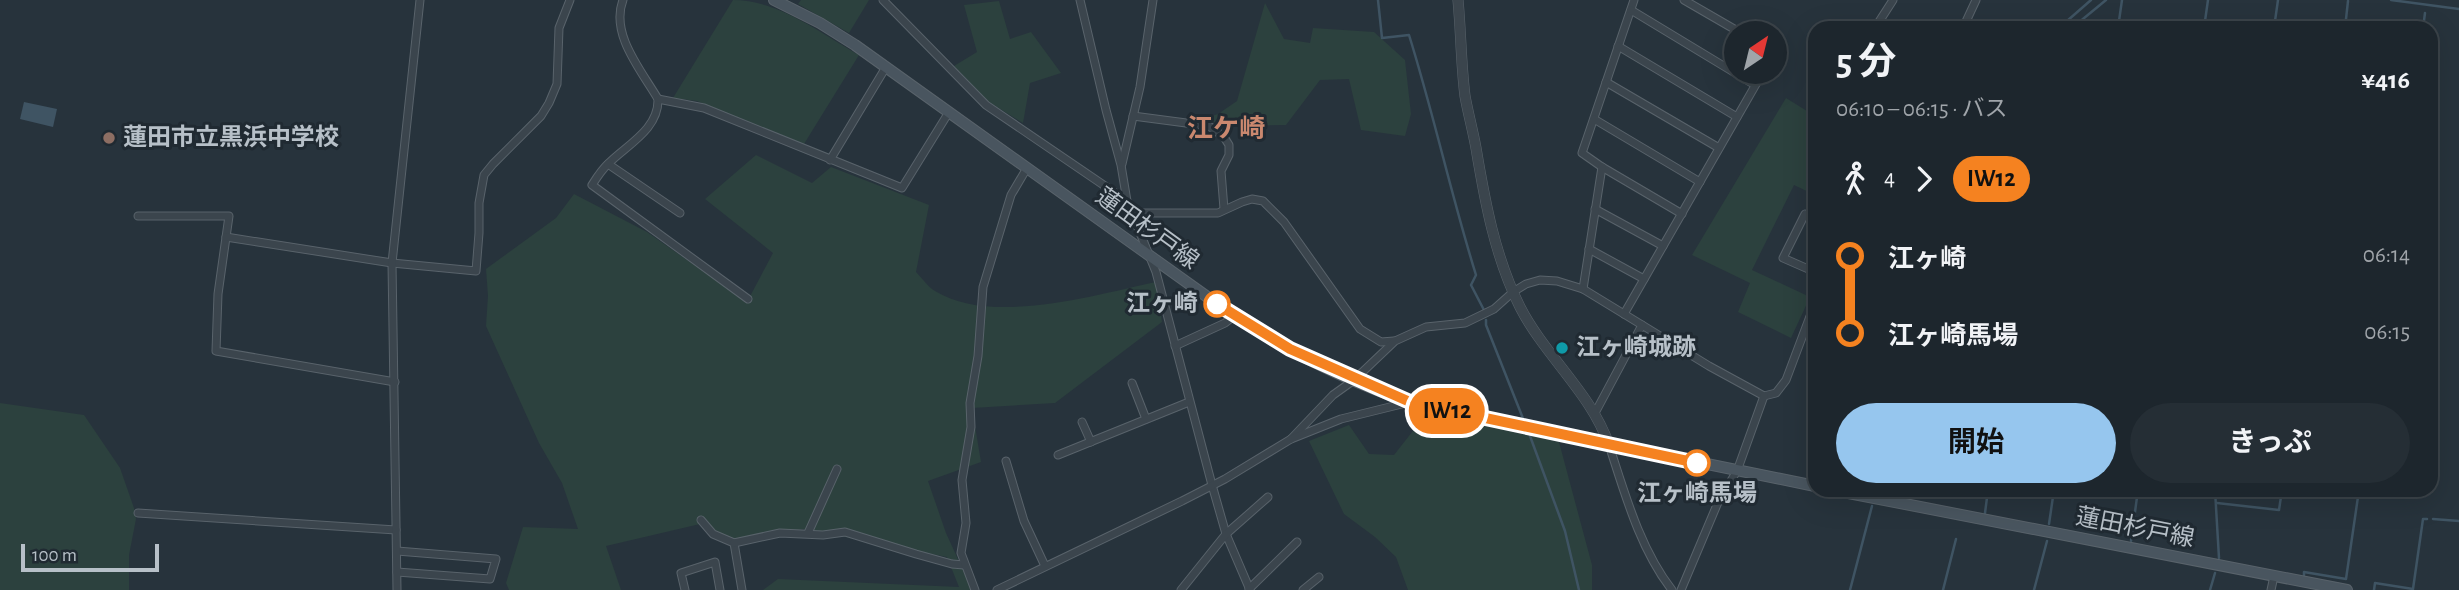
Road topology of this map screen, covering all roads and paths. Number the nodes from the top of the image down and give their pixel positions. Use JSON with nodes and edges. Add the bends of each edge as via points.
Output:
{"nodes":[{"id":1,"x":420,"y":0,"type":"edge"},
{"id":2,"x":570,"y":0,"type":"edge"},
{"id":3,"x":623,"y":0,"type":"edge"},
{"id":4,"x":774,"y":0,"type":"edge"},
{"id":5,"x":883,"y":0,"type":"edge"},
{"id":6,"x":1080,"y":0,"type":"edge"},
{"id":7,"x":1153,"y":0,"type":"edge"},
{"id":8,"x":1458,"y":0,"type":"edge"},
{"id":9,"x":1634,"y":0,"type":"edge"},
{"id":10,"x":1684,"y":0,"type":"edge"},
{"id":11,"x":1893,"y":0,"type":"edge"},
{"id":12,"x":1976,"y":0,"type":"edge"},
{"id":13,"x":1630,"y":10,"type":"junction"},
{"id":14,"x":1880,"y":21,"type":"edge"},
{"id":15,"x":1966,"y":21,"type":"edge"},
{"id":16,"x":1724,"y":23,"type":"edge"},
{"id":17,"x":1618,"y":46,"type":"junction"},
{"id":18,"x":886,"y":67,"type":"junction"},
{"id":19,"x":1606,"y":82,"type":"junction"},
{"id":20,"x":1755,"y":85,"type":"joint"},
{"id":21,"x":658,"y":99,"type":"junction"},
{"id":22,"x":949,"y":112,"type":"junction"},
{"id":23,"x":1133,"y":116,"type":"junction"},
{"id":24,"x":1737,"y":117,"type":"junction"},
{"id":25,"x":1594,"y":118,"type":"junction"},
{"id":26,"x":1719,"y":148,"type":"junction"},
{"id":27,"x":831,"y":160,"type":"junction"},
{"id":28,"x":608,"y":164,"type":"junction"},
{"id":29,"x":1121,"y":165,"type":"junction"},
{"id":30,"x":1602,"y":167,"type":"junction"},
{"id":31,"x":1027,"y":168,"type":"junction"},
{"id":32,"x":1700,"y":182,"type":"junction"},
{"id":33,"x":1127,"y":201,"type":"junction"},
{"id":34,"x":1224,"y":209,"type":"junction"},
{"id":35,"x":1595,"y":209,"type":"junction"},
{"id":36,"x":680,"y":213,"type":"dead end"},
{"id":37,"x":1133,"y":213,"type":"junction"},
{"id":38,"x":1682,"y":214,"type":"junction"},
{"id":39,"x":138,"y":216,"type":"dead end"},
{"id":40,"x":1808,"y":216,"type":"edge"},
{"id":41,"x":226,"y":237,"type":"junction"},
{"id":42,"x":1663,"y":246,"type":"junction"},
{"id":43,"x":1589,"y":249,"type":"junction"},
{"id":44,"x":1151,"y":257,"type":"junction"},
{"id":45,"x":392,"y":263,"type":"junction"},
{"id":46,"x":1808,"y":269,"type":"edge"},
{"id":47,"x":1644,"y":279,"type":"junction"},
{"id":48,"x":1583,"y":289,"type":"junction"},
{"id":49,"x":1513,"y":292,"type":"junction"},
{"id":50,"x":748,"y":299,"type":"dead end"},
{"id":51,"x":1624,"y":313,"type":"junction"},
{"id":52,"x":1234,"y":316,"type":"junction"},
{"id":53,"x":1808,"y":322,"type":"edge"},
{"id":54,"x":1642,"y":325,"type":"junction"},
{"id":55,"x":1395,"y":341,"type":"junction"},
{"id":56,"x":1175,"y":346,"type":"junction"},
{"id":57,"x":1354,"y":380,"type":"junction"},
{"id":58,"x":395,"y":382,"type":"junction"},
{"id":59,"x":1132,"y":383,"type":"dead end"},
{"id":60,"x":1764,"y":396,"type":"junction"},
{"id":61,"x":1189,"y":402,"type":"junction"},
{"id":62,"x":1410,"y":402,"type":"junction"},
{"id":63,"x":1595,"y":413,"type":"junction"},
{"id":64,"x":1146,"y":419,"type":"junction"},
{"id":65,"x":1082,"y":422,"type":"dead end"},
{"id":66,"x":1291,"y":439,"type":"junction"},
{"id":67,"x":1091,"y":442,"type":"junction"},
{"id":68,"x":1609,"y":445,"type":"junction"},
{"id":69,"x":1058,"y":455,"type":"dead end"},
{"id":70,"x":1006,"y":461,"type":"dead end"},
{"id":71,"x":837,"y":469,"type":"dead end"},
{"id":72,"x":1737,"y":471,"type":"junction"},
{"id":73,"x":1212,"y":485,"type":"junction"},
{"id":74,"x":1808,"y":485,"type":"edge"},
{"id":75,"x":1268,"y":496,"type":"dead end"},
{"id":76,"x":1869,"y":497,"type":"edge"},
{"id":77,"x":138,"y":513,"type":"dead end"},
{"id":78,"x":701,"y":520,"type":"dead end"},
{"id":79,"x":397,"y":530,"type":"junction"},
{"id":80,"x":808,"y":533,"type":"junction"},
{"id":81,"x":1226,"y":534,"type":"junction"},
{"id":82,"x":1297,"y":542,"type":"dead end"},
{"id":83,"x":734,"y":543,"type":"junction"},
{"id":84,"x":397,"y":551,"type":"junction"},
{"id":85,"x":964,"y":565,"type":"junction"},
{"id":86,"x":1045,"y":566,"type":"junction"},
{"id":87,"x":397,"y":572,"type":"junction"},
{"id":88,"x":2274,"y":576,"type":"junction"},
{"id":89,"x":1319,"y":577,"type":"dead end"},
{"id":90,"x":1249,"y":589,"type":"edge"},
{"id":91,"x":397,"y":590,"type":"edge"},
{"id":92,"x":685,"y":590,"type":"edge"},
{"id":93,"x":720,"y":590,"type":"edge"},
{"id":94,"x":742,"y":590,"type":"edge"},
{"id":95,"x":975,"y":590,"type":"edge"},
{"id":96,"x":997,"y":590,"type":"edge"},
{"id":97,"x":1181,"y":590,"type":"edge"},
{"id":98,"x":1303,"y":590,"type":"edge"},
{"id":99,"x":1672,"y":590,"type":"edge"},
{"id":100,"x":1681,"y":590,"type":"edge"},
{"id":101,"x":2271,"y":590,"type":"edge"},
{"id":102,"x":2347,"y":590,"type":"edge"}],
"edges":[{"from":1,"to":45,"type":"street"},
{"from":2,"to":45,"type":"street","via":[[559,28],[557,84],[549,103],[484,175],[476,271]]},
{"from":3,"to":21,"type":"street","via":[[619,26]]},
{"from":4,"to":18,"type":"main road","name":"蓮田杉戸線","via":[[820,23]]},
{"from":5,"to":33,"type":"street","via":[[986,105]]},
{"from":6,"to":29,"type":"street"},
{"from":7,"to":23,"type":"street"},
{"from":8,"to":49,"type":"street","via":[[1465,96],[1483,200]]},
{"from":9,"to":13,"type":"street"},
{"from":10,"to":16,"type":"street"},
{"from":11,"to":14,"type":"street"},
{"from":12,"to":15,"type":"street"},
{"from":13,"to":17,"type":"street"},
{"from":13,"to":20,"type":"street"},
{"from":17,"to":19,"type":"street"},
{"from":17,"to":24,"type":"street"},
{"from":18,"to":22,"type":"main road","name":"蓮田杉戸線"},
{"from":18,"to":27,"type":"street"},
{"from":19,"to":25,"type":"street"},
{"from":19,"to":26,"type":"street"},
{"from":20,"to":24,"type":"street"},
{"from":21,"to":27,"type":"street","via":[[705,108]]},
{"from":21,"to":28,"type":"street","via":[[645,132]]},
{"from":22,"to":27,"type":"street","via":[[902,188]]},
{"from":22,"to":31,"type":"main road","name":"蓮田杉戸線"},
{"from":23,"to":29,"type":"street"},
{"from":23,"to":34,"type":"street","via":[[1209,126],[1224,137],[1229,145],[1222,171]]},
{"from":24,"to":26,"type":"street"},
{"from":25,"to":30,"type":"street","via":[[1582,153]]},
{"from":25,"to":32,"type":"street"},
{"from":26,"to":32,"type":"street"},
{"from":28,"to":36,"type":"street"},
{"from":28,"to":50,"type":"street","via":[[592,185]]},
{"from":29,"to":33,"type":"street"},
{"from":30,"to":35,"type":"street"},
{"from":30,"to":38,"type":"street"},
{"from":31,"to":44,"type":"main road","name":"蓮田杉戸線"},
{"from":31,"to":85,"type":"street","via":[[1011,195],[984,279],[962,480]]},
{"from":32,"to":38,"type":"street"},
{"from":33,"to":37,"type":"street"},
{"from":34,"to":37,"type":"street","via":[[1218,213]]},
{"from":34,"to":55,"type":"street","via":[[1263,201],[1284,222],[1360,329],[1381,342]]},
{"from":35,"to":42,"type":"street"},
{"from":35,"to":43,"type":"street"},
{"from":37,"to":44,"type":"street"},
{"from":38,"to":42,"type":"street"},
{"from":39,"to":41,"type":"street","via":[[229,216]]},
{"from":40,"to":46,"type":"street","via":[[1783,258]]},
{"from":41,"to":45,"type":"street"},
{"from":41,"to":58,"type":"street","via":[[216,351]]},
{"from":42,"to":47,"type":"street"},
{"from":43,"to":47,"type":"street"},
{"from":43,"to":48,"type":"street"},
{"from":44,"to":52,"type":"main road","name":"蓮田杉戸線"},
{"from":44,"to":56,"type":"street"},
{"from":45,"to":58,"type":"street"},
{"from":47,"to":51,"type":"street"},
{"from":48,"to":49,"type":"street","via":[[1540,280]]},
{"from":48,"to":51,"type":"street"},
{"from":49,"to":55,"type":"street","via":[[1494,309],[1465,323],[1426,327]]},
{"from":49,"to":63,"type":"street","via":[[1543,344]]},
{"from":51,"to":54,"type":"street"},
{"from":52,"to":56,"type":"street"},
{"from":52,"to":57,"type":"main road","name":"蓮田杉戸線"},
{"from":53,"to":60,"type":"street","via":[[1786,380],[1776,393]]},
{"from":54,"to":60,"type":"street"},
{"from":54,"to":63,"type":"street"},
{"from":55,"to":57,"type":"street"},
{"from":56,"to":61,"type":"street"},
{"from":57,"to":62,"type":"main road","name":"蓮田杉戸線"},
{"from":57,"to":66,"type":"street"},
{"from":58,"to":79,"type":"street"},
{"from":59,"to":64,"type":"street"},
{"from":60,"to":72,"type":"street"},
{"from":61,"to":64,"type":"street"},
{"from":61,"to":73,"type":"street"},
{"from":62,"to":66,"type":"street","via":[[1341,419]]},
{"from":62,"to":68,"type":"main road","name":"蓮田杉戸線"},
{"from":63,"to":68,"type":"street"},
{"from":64,"to":67,"type":"street"},
{"from":65,"to":67,"type":"street"},
{"from":66,"to":73,"type":"street"},
{"from":67,"to":69,"type":"street"},
{"from":68,"to":72,"type":"main road","name":"蓮田杉戸線"},
{"from":68,"to":99,"type":"street","via":[[1652,560]]},
{"from":70,"to":86,"type":"street","via":[[1024,521]]},
{"from":71,"to":80,"type":"street"},
{"from":72,"to":74,"type":"main road","name":"蓮田杉戸線"},
{"from":72,"to":100,"type":"street","via":[[1719,500]]},
{"from":73,"to":81,"type":"street"},
{"from":73,"to":86,"type":"street"},
{"from":75,"to":81,"type":"street"},
{"from":76,"to":88,"type":"main road","name":"蓮田杉戸線"},
{"from":77,"to":79,"type":"street"},
{"from":78,"to":83,"type":"street","via":[[713,534]]},
{"from":79,"to":84,"type":"street"},
{"from":80,"to":83,"type":"street","via":[[780,533]]},
{"from":80,"to":85,"type":"street","via":[[851,533]]},
{"from":81,"to":90,"type":"street"},
{"from":81,"to":97,"type":"street"},
{"from":82,"to":90,"type":"street"},
{"from":83,"to":94,"type":"street"},
{"from":84,"to":87,"type":"street"},
{"from":84,"to":87,"type":"street","via":[[496,559],[490,579]]},
{"from":85,"to":95,"type":"street"},
{"from":86,"to":96,"type":"street"},
{"from":87,"to":91,"type":"street"},
{"from":88,"to":101,"type":"street"},
{"from":88,"to":102,"type":"main road","name":"蓮田杉戸線"},
{"from":89,"to":98,"type":"street"},
{"from":92,"to":93,"type":"street","via":[[681,573],[715,562]]}]}
